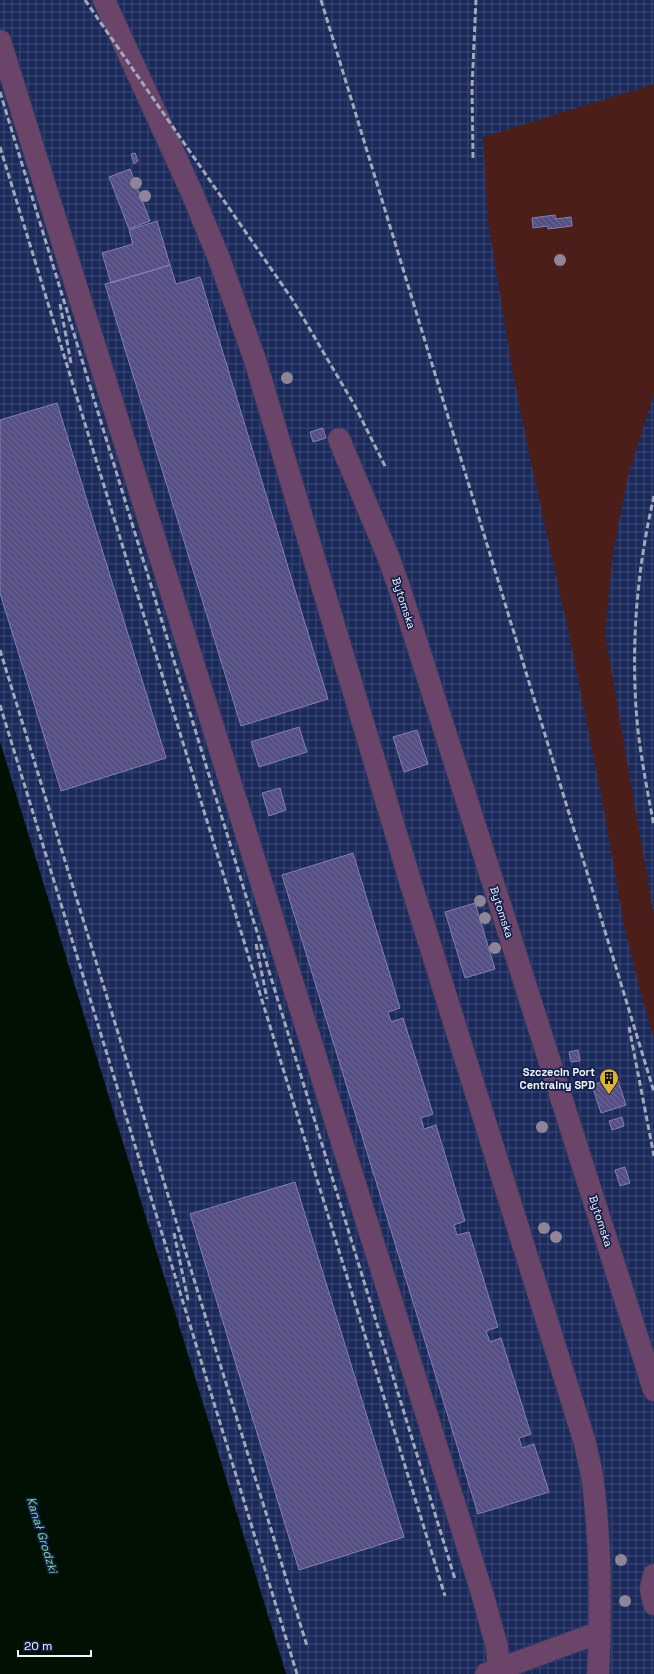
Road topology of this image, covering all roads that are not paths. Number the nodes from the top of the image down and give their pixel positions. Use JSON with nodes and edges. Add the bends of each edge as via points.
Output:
{"nodes":[{"id":1,"x":104,"y":0,"type":"edge"},
{"id":2,"x":0,"y":41,"type":"edge"},
{"id":3,"x":339,"y":439,"type":"dead end"},
{"id":4,"x":654,"y":1390,"type":"edge"},
{"id":5,"x":654,"y":1575,"type":"edge"},
{"id":6,"x":654,"y":1604,"type":"edge"},
{"id":7,"x":600,"y":1632,"type":"junction"},
{"id":8,"x":494,"y":1672,"type":"edge"},
{"id":9,"x":598,"y":1674,"type":"edge"}],
"edges":[{"from":1,"to":7,"type":"lane","via":[[192,193],[220,261],[255,360],[413,892],[570,1393],[594,1489],[600,1583]]},
{"from":2,"to":8,"type":"lane","via":[[482,1593],[497,1647]]},
{"from":3,"to":4,"type":"lane","name":"Bytomska","via":[[400,590]]},
{"from":5,"to":6,"type":"lane","via":[[651,1589]]},
{"from":7,"to":8,"type":"lane"},
{"from":7,"to":9,"type":"lane"}]}
